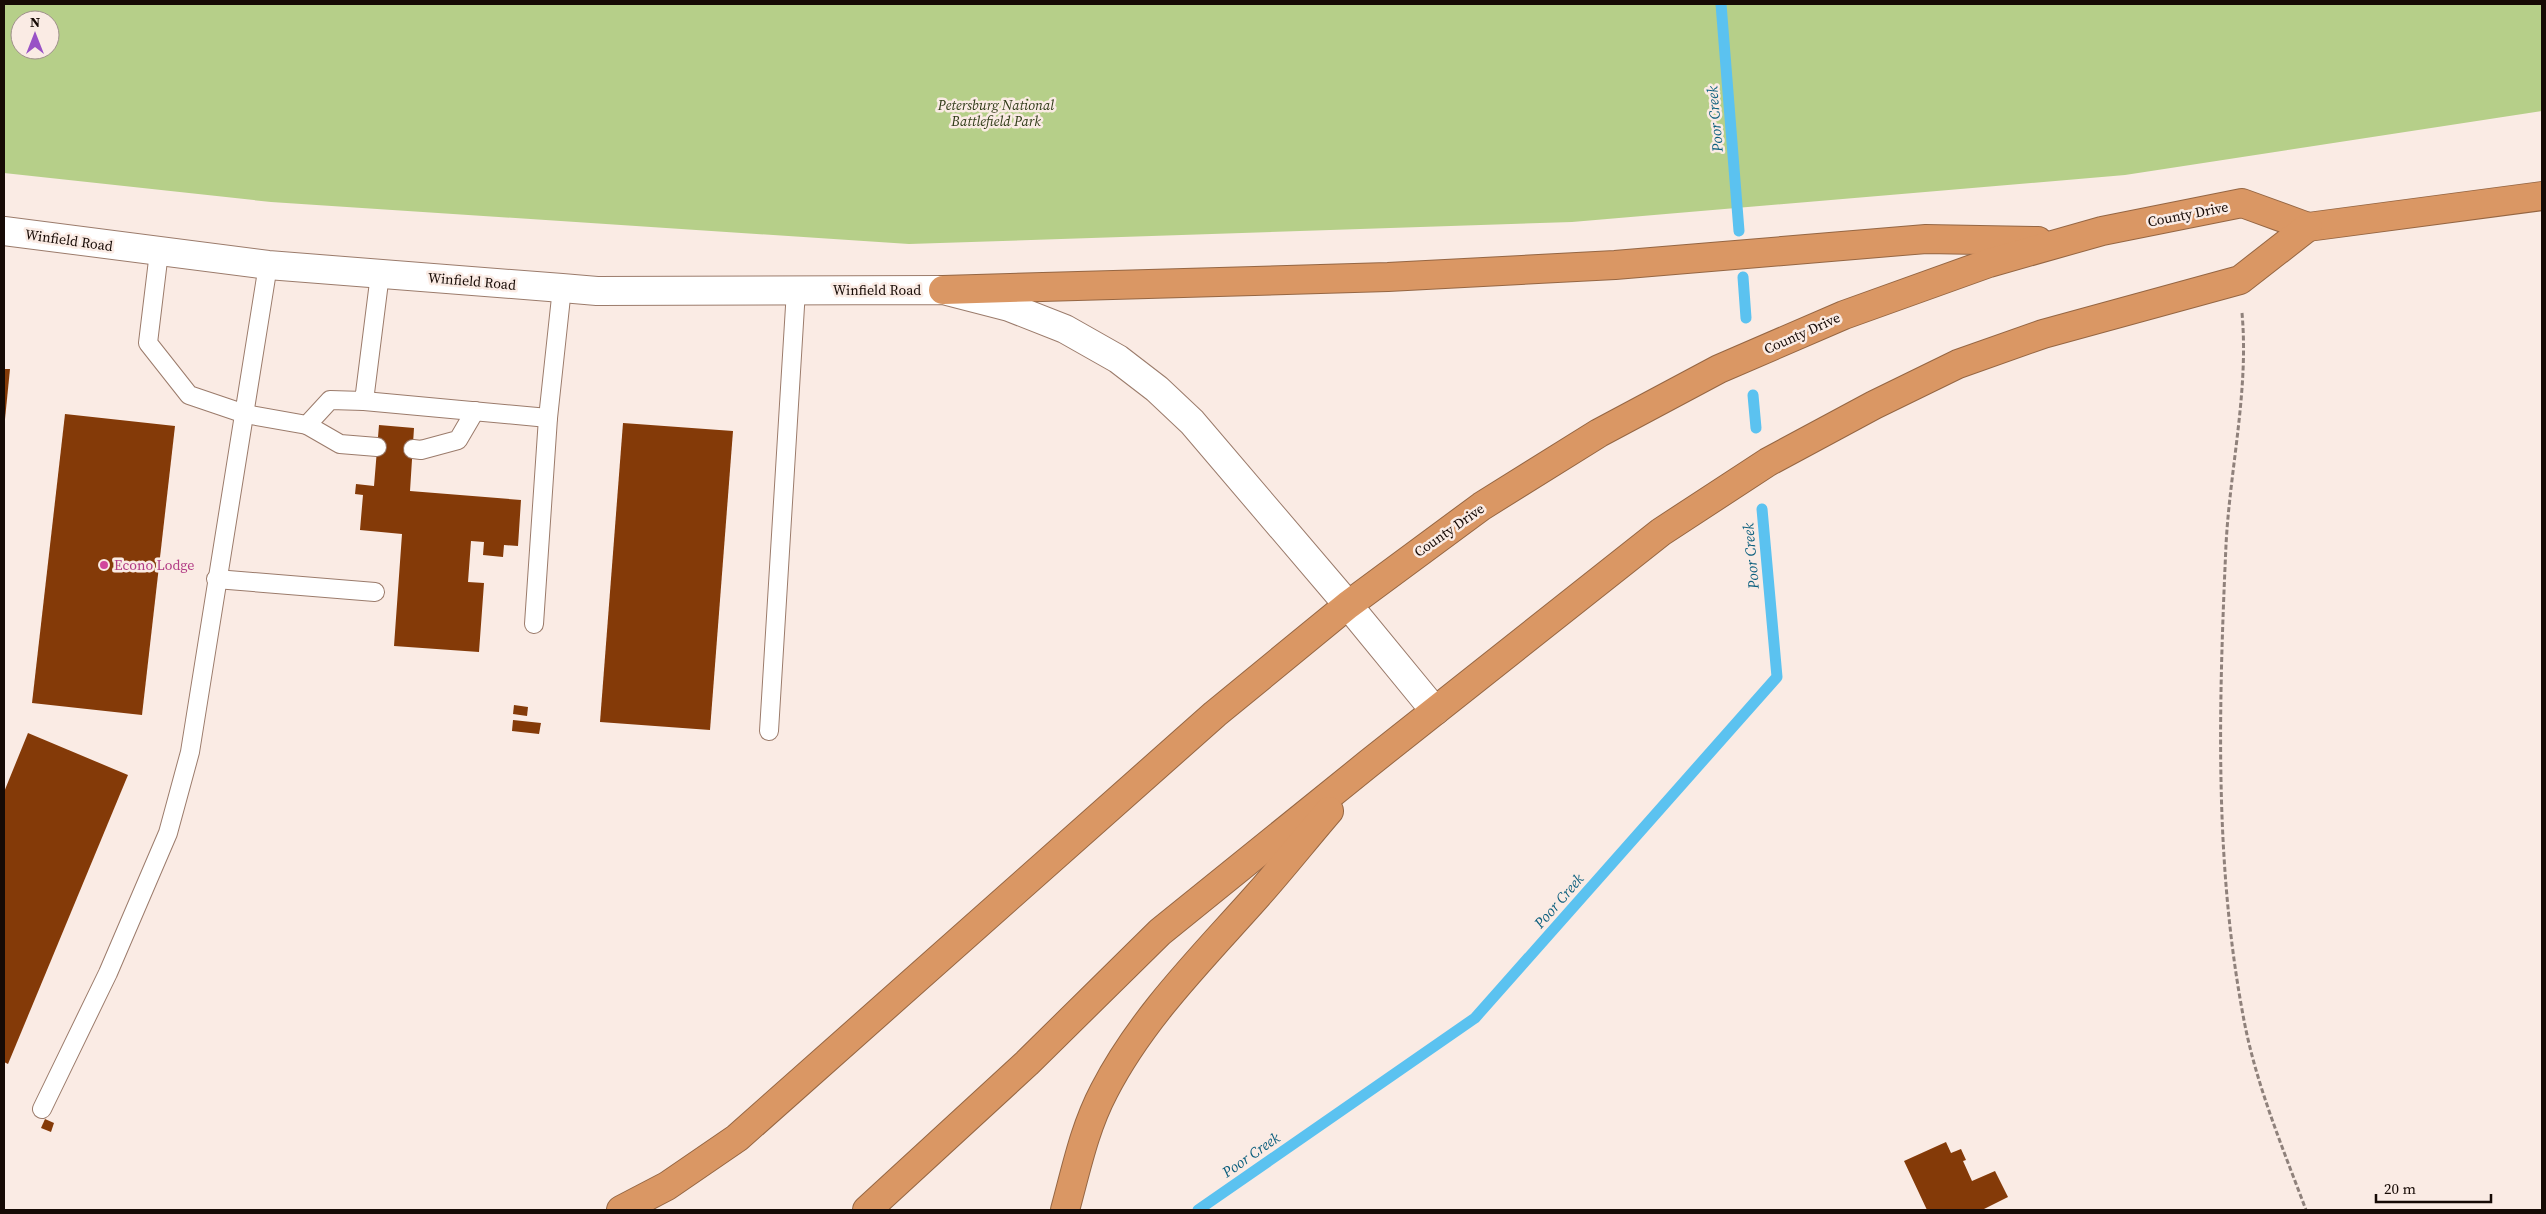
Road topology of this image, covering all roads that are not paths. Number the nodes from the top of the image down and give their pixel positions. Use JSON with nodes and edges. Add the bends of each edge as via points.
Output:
{"nodes":[{"id":1,"x":2542,"y":196,"type":"edge"},
{"id":2,"x":2308,"y":227,"type":"junction"},
{"id":3,"x":4,"y":231,"type":"edge"},
{"id":4,"x":2067,"y":241,"type":"junction"},
{"id":5,"x":159,"y":252,"type":"junction"},
{"id":6,"x":268,"y":265,"type":"junction"},
{"id":7,"x":380,"y":274,"type":"junction"},
{"id":8,"x":562,"y":288,"type":"junction"},
{"id":9,"x":796,"y":290,"type":"junction"},
{"id":10,"x":943,"y":290,"type":"junction"},
{"id":11,"x":364,"y":401,"type":"junction"},
{"id":12,"x":475,"y":411,"type":"junction"},
{"id":13,"x":245,"y":414,"type":"junction"},
{"id":14,"x":548,"y":418,"type":"junction"},
{"id":15,"x":307,"y":425,"type":"junction"},
{"id":16,"x":377,"y":447,"type":"dead end"},
{"id":17,"x":413,"y":449,"type":"dead end"},
{"id":18,"x":216,"y":579,"type":"junction"},
{"id":19,"x":375,"y":592,"type":"dead end"},
{"id":20,"x":1348,"y":605,"type":"junction"},
{"id":21,"x":534,"y":624,"type":"dead end"},
{"id":22,"x":1435,"y":711,"type":"junction"},
{"id":23,"x":768,"y":731,"type":"dead end"},
{"id":24,"x":1368,"y":764,"type":"junction"},
{"id":25,"x":42,"y":1109,"type":"dead end"},
{"id":26,"x":621,"y":1210,"type":"edge"},
{"id":27,"x":867,"y":1210,"type":"edge"},
{"id":28,"x":1065,"y":1210,"type":"edge"}],
"edges":[{"from":1,"to":2,"type":"highway","name":"County Drive"},
{"from":2,"to":4,"type":"highway","name":"County Drive","via":[[2242,203]]},
{"from":2,"to":22,"type":"highway","via":[[2240,280],[2043,334],[1958,364],[1768,462],[1661,532]]},
{"from":3,"to":5,"type":"main road","name":"Winfield Road"},
{"from":4,"to":10,"type":"highway","via":[[1926,238],[1615,265],[1388,278]]},
{"from":4,"to":20,"type":"highway","name":"County Drive","via":[[1989,263],[1844,315],[1719,370],[1599,433],[1482,506]]},
{"from":5,"to":6,"type":"main road","name":"Winfield Road"},
{"from":5,"to":13,"type":"lane","via":[[148,343],[189,395]]},
{"from":6,"to":7,"type":"main road","name":"Winfield Road"},
{"from":6,"to":13,"type":"lane"},
{"from":7,"to":8,"type":"main road","name":"Winfield Road"},
{"from":7,"to":11,"type":"lane"},
{"from":8,"to":9,"type":"main road","name":"Winfield Road","via":[[597,291]]},
{"from":8,"to":14,"type":"lane"},
{"from":9,"to":10,"type":"main road","name":"Winfield Road"},
{"from":9,"to":23,"type":"lane"},
{"from":10,"to":20,"type":"main road","name":"Winfield Road","via":[[1009,307],[1065,329],[1118,359],[1157,389],[1192,422]]},
{"from":11,"to":12,"type":"lane"},
{"from":11,"to":15,"type":"lane","via":[[330,400]]},
{"from":12,"to":14,"type":"lane"},
{"from":12,"to":17,"type":"lane","via":[[458,440],[421,450]]},
{"from":13,"to":15,"type":"lane"},
{"from":13,"to":18,"type":"lane"},
{"from":14,"to":21,"type":"lane"},
{"from":15,"to":16,"type":"lane","via":[[340,444]]},
{"from":18,"to":19,"type":"lane"},
{"from":18,"to":25,"type":"lane","via":[[190,752],[168,833],[108,972]]},
{"from":20,"to":22,"type":"main road","name":"Winfield Road"},
{"from":20,"to":26,"type":"highway","name":"County Drive","via":[[1215,714],[737,1138],[667,1186]]},
{"from":22,"to":24,"type":"highway"},
{"from":24,"to":27,"type":"highway","via":[[1160,932],[1027,1063]]},
{"from":24,"to":28,"type":"highway","via":[[1259,894],[1188,972],[1128,1049],[1103,1092],[1084,1138]]}]}
